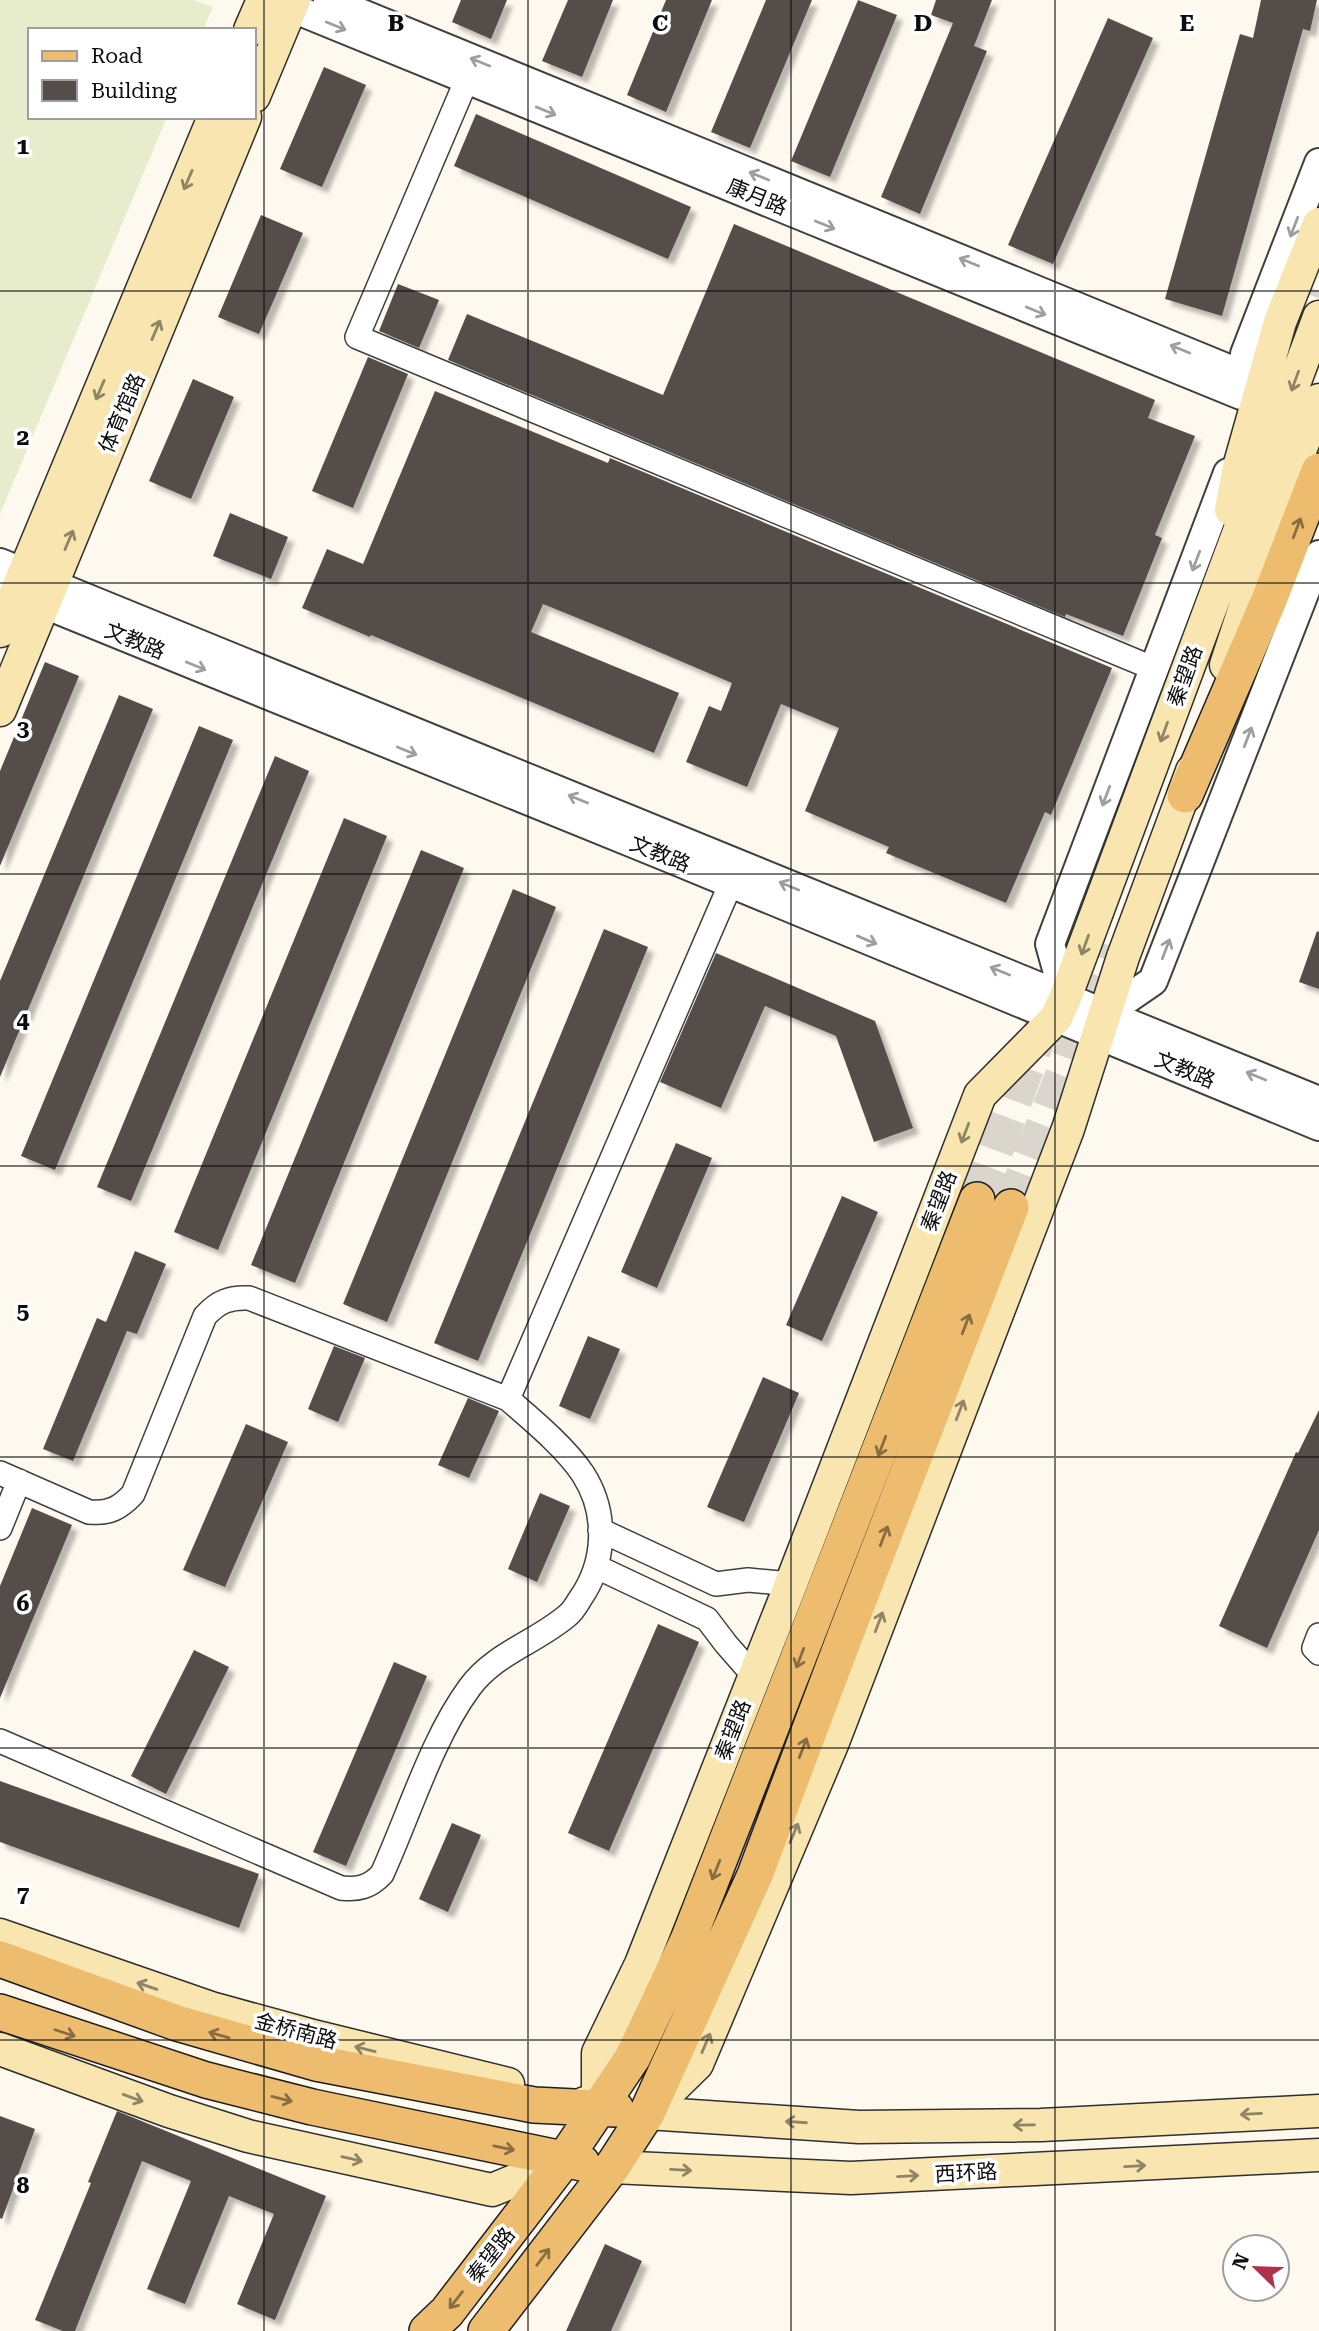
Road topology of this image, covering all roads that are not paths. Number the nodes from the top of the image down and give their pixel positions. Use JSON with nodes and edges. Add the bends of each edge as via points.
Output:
{"nodes":[{"id":1,"x":328,"y":0,"type":"edge"},
{"id":2,"x":280,"y":2,"type":"edge"},
{"id":3,"x":252,"y":28,"type":"edge"},
{"id":4,"x":467,"y":79,"type":"junction"},
{"id":5,"x":256,"y":89,"type":"edge"},
{"id":6,"x":213,"y":119,"type":"edge"},
{"id":7,"x":244,"y":119,"type":"edge"},
{"id":8,"x":1319,"y":163,"type":"edge"},
{"id":9,"x":1319,"y":225,"type":"edge"},
{"id":10,"x":1319,"y":317,"type":"tunnel mouth"},
{"id":11,"x":1242,"y":385,"type":"junction"},
{"id":12,"x":1319,"y":400,"type":"edge"},
{"id":13,"x":1319,"y":471,"type":"edge"},
{"id":14,"x":1319,"y":555,"type":"edge"},
{"id":15,"x":22,"y":584,"type":"edge"},
{"id":16,"x":1216,"y":593,"type":"junction"},
{"id":17,"x":0,"y":631,"type":"edge"},
{"id":18,"x":1155,"y":669,"type":"junction"},
{"id":19,"x":0,"y":710,"type":"edge"},
{"id":20,"x":1185,"y":795,"type":"junction"},
{"id":21,"x":731,"y":883,"type":"junction"},
{"id":22,"x":1061,"y":1008,"type":"junction"},
{"id":23,"x":1102,"y":1025,"type":"junction"},
{"id":24,"x":1319,"y":1101,"type":"edge"},
{"id":25,"x":1319,"y":1126,"type":"edge"},
{"id":26,"x":978,"y":1200,"type":"tunnel mouth"},
{"id":27,"x":1011,"y":1207,"type":"tunnel mouth"},
{"id":28,"x":508,"y":1399,"type":"junction"},
{"id":29,"x":9,"y":1477,"type":"edge"},
{"id":30,"x":0,"y":1528,"type":"edge"},
{"id":31,"x":600,"y":1530,"type":"junction"},
{"id":32,"x":597,"y":1567,"type":"junction"},
{"id":33,"x":791,"y":1584,"type":"junction"},
{"id":34,"x":1319,"y":1635,"type":"edge"},
{"id":35,"x":1319,"y":1653,"type":"edge"},
{"id":36,"x":754,"y":1676,"type":"junction"},
{"id":37,"x":0,"y":1741,"type":"edge"},
{"id":38,"x":0,"y":1935,"type":"edge"},
{"id":39,"x":0,"y":1959,"type":"edge"},
{"id":40,"x":0,"y":2012,"type":"edge"},
{"id":41,"x":0,"y":2049,"type":"edge"},
{"id":42,"x":598,"y":2106,"type":"junction"},
{"id":43,"x":1319,"y":2111,"type":"edge"},
{"id":44,"x":647,"y":2113,"type":"junction"},
{"id":45,"x":1319,"y":2155,"type":"edge"},
{"id":46,"x":563,"y":2161,"type":"junction"},
{"id":47,"x":612,"y":2166,"type":"junction"},
{"id":48,"x":427,"y":2331,"type":"edge"},
{"id":49,"x":486,"y":2331,"type":"edge"}],
"edges":[{"from":11,"to":1,"type":"street","name":"康月路","one_way":true},
{"from":2,"to":3,"type":"main road"},
{"from":2,"to":4,"type":"street","name":"康月路","one_way":true},
{"from":2,"to":5,"type":"main road"},
{"from":4,"to":11,"type":"street","name":"康月路","one_way":true},
{"from":4,"to":18,"type":"street","via":[[356,337]]},
{"from":6,"to":15,"type":"main road","name":"体育馆路","one_way":true},
{"from":15,"to":7,"type":"main road","name":"体育馆路","one_way":true},
{"from":8,"to":11,"type":"street","one_way":true,"via":[[1245,354]]},
{"from":9,"to":16,"type":"main road","via":[[1280,322],[1239,467]]},
{"from":10,"to":16,"type":"main road","name":"秦望路","one_way":true},
{"from":11,"to":18,"type":"street","one_way":true,"via":[[1225,484]]},
{"from":12,"to":20,"type":"main road","name":"秦望路","via":[[1264,549]]},
{"from":20,"to":13,"type":"main road","one_way":true},
{"from":23,"to":14,"type":"street","one_way":true,"via":[[1153,981]]},
{"from":15,"to":17,"type":"main road","name":"体育馆路"},
{"from":15,"to":19,"type":"main road","name":"体育馆路"},
{"from":15,"to":21,"type":"street","name":"文教路","one_way":true},
{"from":22,"to":15,"type":"street","name":"文教路","one_way":true},
{"from":16,"to":22,"type":"main road","name":"秦望路","one_way":true},
{"from":18,"to":22,"type":"street","one_way":true,"via":[[1050,944]]},
{"from":20,"to":23,"type":"main road","name":"秦望路"},
{"from":21,"to":22,"type":"street","name":"文教路","one_way":true},
{"from":21,"to":28,"type":"street"},
{"from":22,"to":23,"type":"street","name":"文教路"},
{"from":22,"to":33,"type":"main road","name":"秦望路","one_way":true,"via":[[980,1095]]},
{"from":24,"to":23,"type":"street","name":"文教路","one_way":true},
{"from":23,"to":25,"type":"street","name":"文教路"},
{"from":44,"to":23,"type":"main road","name":"秦望路","one_way":true,"via":[[697,2064],[828,1755],[1068,1129]]},
{"from":26,"to":42,"type":"main road","name":"秦望路","one_way":true,"via":[[688,1940],[633,2057]]},
{"from":44,"to":27,"type":"main road","name":"秦望路","one_way":true,"via":[[755,1875]]},
{"from":28,"to":29,"type":"street","via":[[236,1297],[224,1300],[205,1316],[133,1494],[125,1503],[102,1513],[89,1512]]},
{"from":28,"to":31,"type":"street","via":[[583,1474],[598,1509]]},
{"from":29,"to":30,"type":"street"},
{"from":31,"to":32,"type":"street"},
{"from":31,"to":33,"type":"street","via":[[716,1584],[748,1580]]},
{"from":32,"to":36,"type":"street","via":[[707,1619]]},
{"from":32,"to":37,"type":"street","via":[[570,1614],[502,1656],[472,1685],[449,1720],[382,1874],[364,1888],[341,1888]]},
{"from":33,"to":36,"type":"main road","name":"秦望路"},
{"from":34,"to":35,"type":"street","via":[[1314,1648]]},
{"from":36,"to":42,"type":"main road","name":"秦望路","via":[[641,1964],[598,2053]]},
{"from":42,"to":38,"type":"main road","name":"金桥南路","one_way":true,"via":[[214,2009]]},
{"from":42,"to":39,"type":"main road","name":"金桥南路","one_way":true,"via":[[534,2105],[316,2063],[177,2023]]},
{"from":40,"to":46,"type":"main road","one_way":true,"via":[[206,2080]]},
{"from":41,"to":46,"type":"main road","one_way":true,"via":[[248,2136],[492,2190]]},
{"from":42,"to":44,"type":"main road","name":"金桥南路"},
{"from":42,"to":46,"type":"main road","name":"秦望路"},
{"from":43,"to":44,"type":"main road","one_way":true,"via":[[859,2127]]},
{"from":44,"to":47,"type":"main road","name":"秦望路"},
{"from":47,"to":45,"type":"main road","name":"西环路","one_way":true,"via":[[851,2178]]},
{"from":46,"to":47,"type":"main road"},
{"from":46,"to":48,"type":"main road","name":"秦望路","one_way":true,"via":[[447,2312]]},
{"from":49,"to":47,"type":"main road","name":"秦望路","one_way":true}]}
